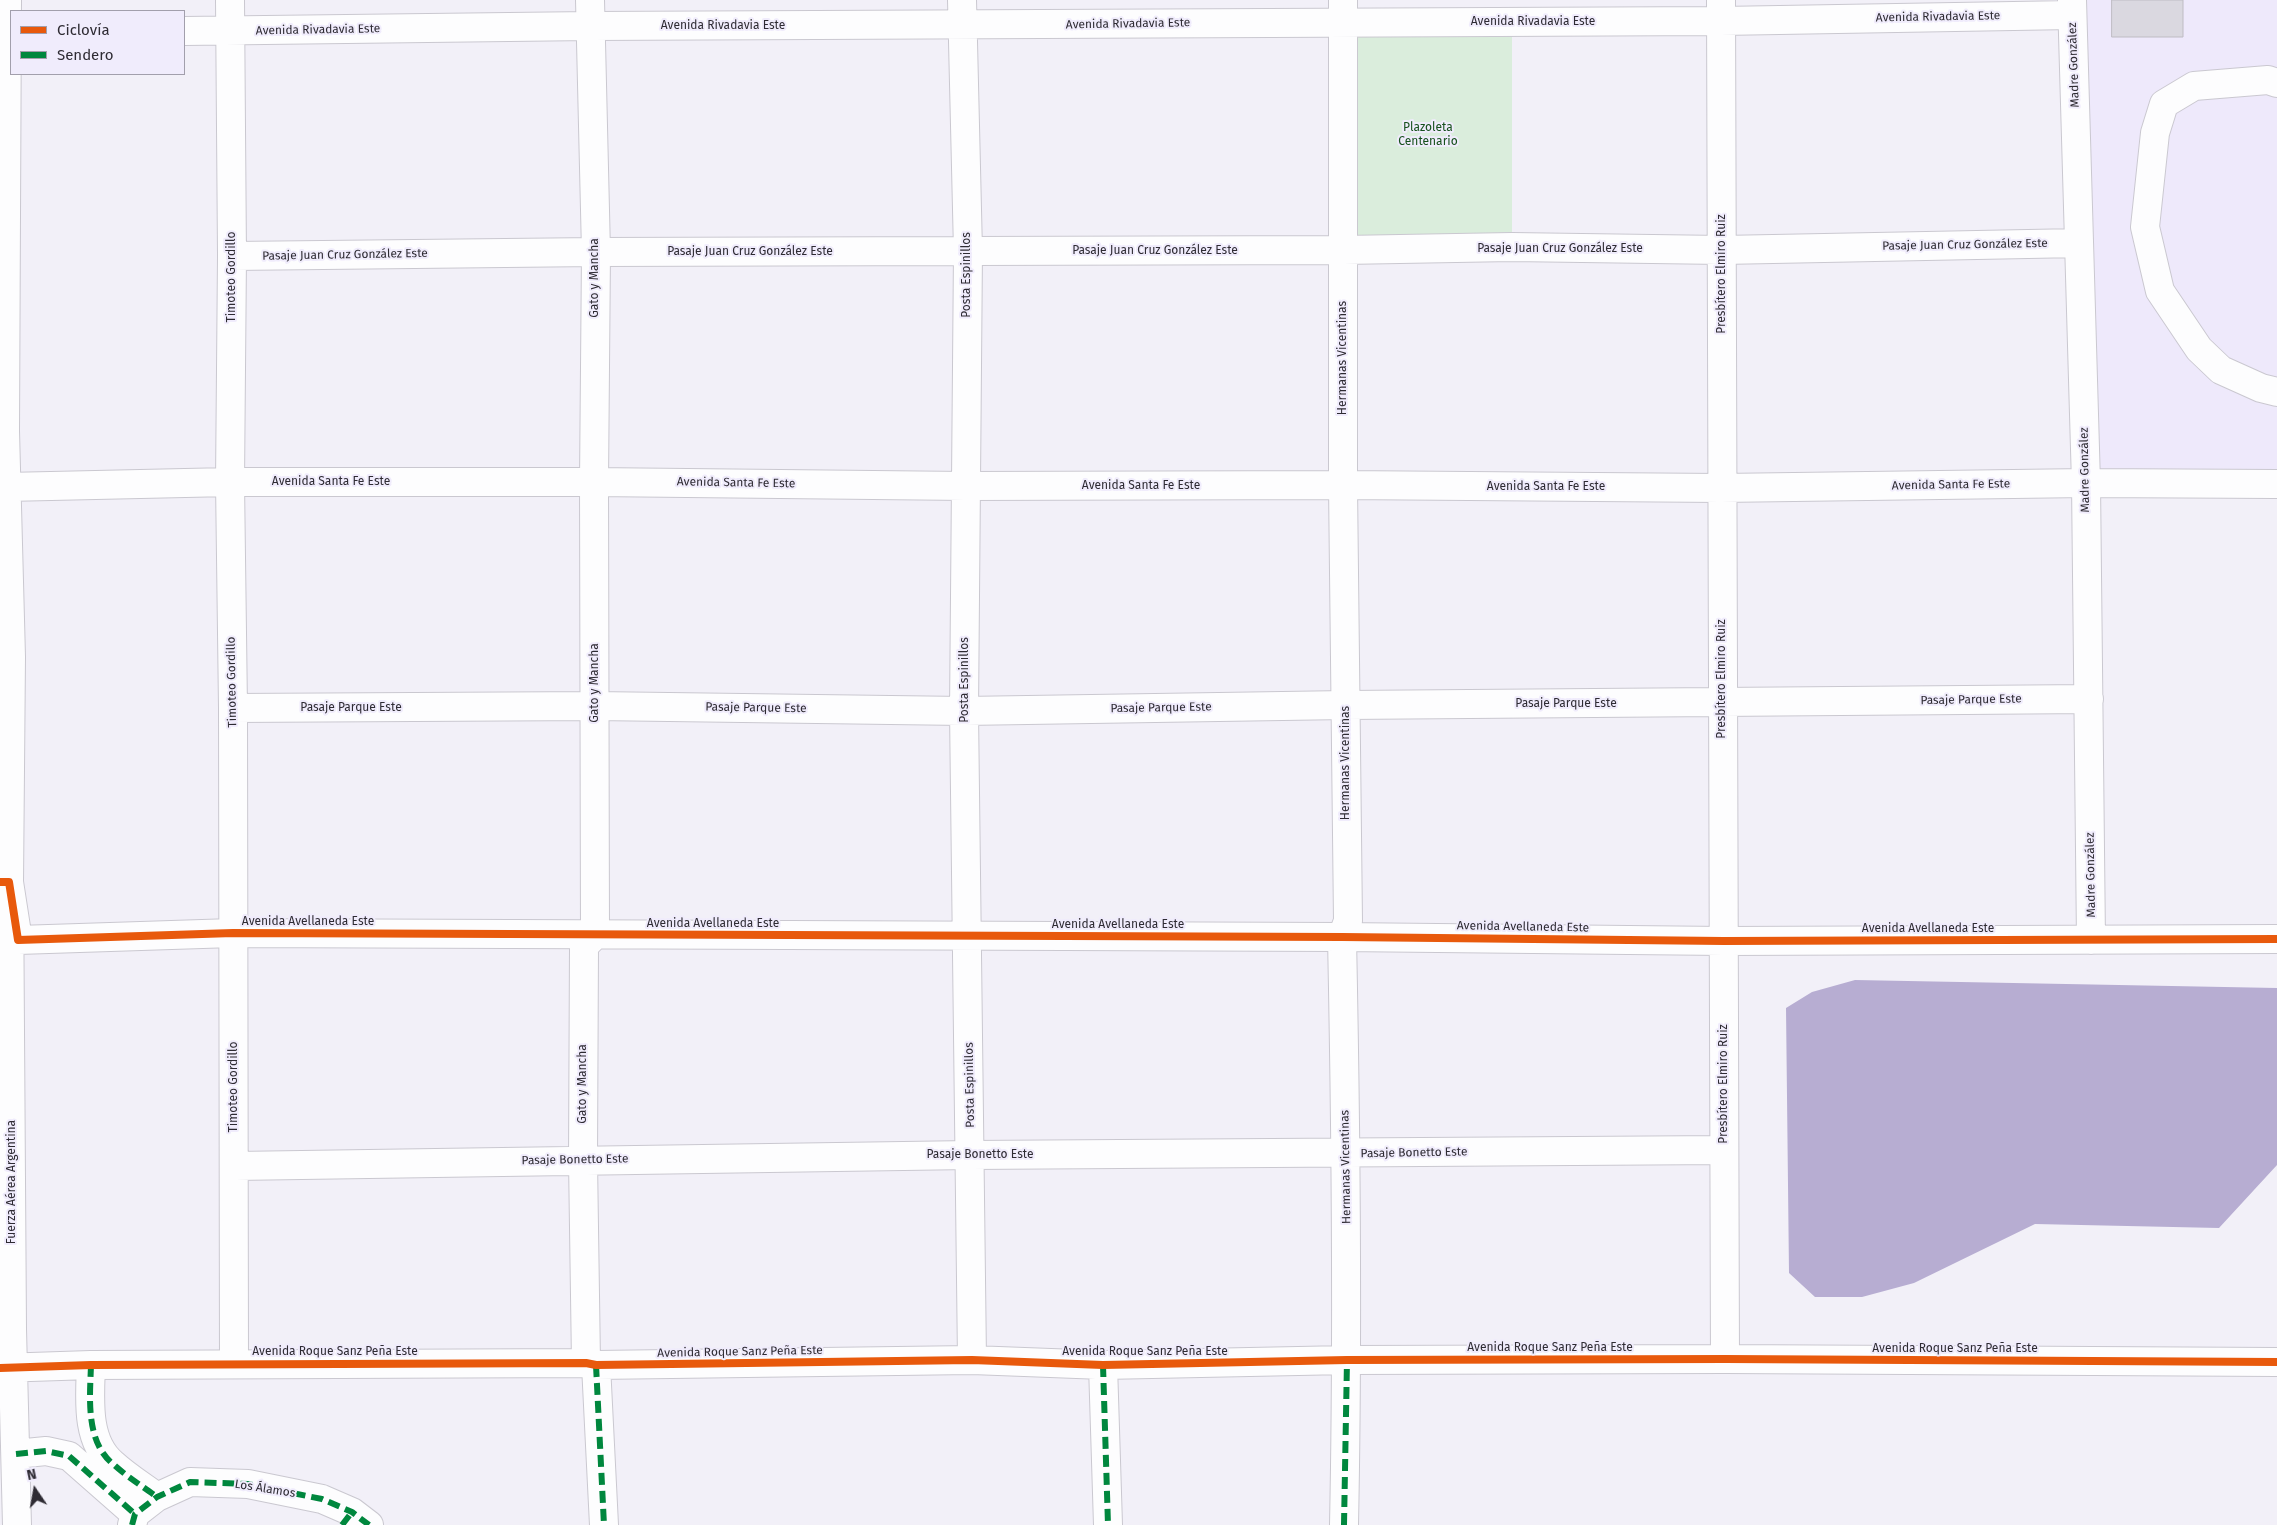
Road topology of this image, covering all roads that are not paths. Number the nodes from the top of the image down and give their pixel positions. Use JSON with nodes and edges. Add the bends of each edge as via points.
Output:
{"nodes":[{"id":1,"x":7,"y":0,"type":"edge"},
{"id":2,"x":230,"y":0,"type":"edge"},
{"id":3,"x":2072,"y":7,"type":"edge"},
{"id":4,"x":1343,"y":11,"type":"edge"},
{"id":5,"x":1721,"y":11,"type":"edge"},
{"id":6,"x":590,"y":13,"type":"edge"},
{"id":7,"x":962,"y":13,"type":"edge"},
{"id":8,"x":6,"y":30,"type":"edge"},
{"id":9,"x":185,"y":31,"type":"edge"},
{"id":10,"x":230,"y":31,"type":"junction"},
{"id":11,"x":2277,"y":83,"type":"edge"},
{"id":12,"x":2079,"y":243,"type":"junction"},
{"id":13,"x":1344,"y":250,"type":"junction"},
{"id":14,"x":1722,"y":250,"type":"junction"},
{"id":15,"x":968,"y":251,"type":"junction"},
{"id":16,"x":596,"y":252,"type":"junction"},
{"id":17,"x":232,"y":256,"type":"junction"},
{"id":18,"x":2277,"y":392,"type":"edge"},
{"id":19,"x":2,"y":431,"type":"edge"},
{"id":20,"x":230,"y":482,"type":"junction"},
{"id":21,"x":594,"y":482,"type":"junction"},
{"id":22,"x":2086,"y":483,"type":"junction"},
{"id":23,"x":2277,"y":484,"type":"edge"},
{"id":24,"x":1343,"y":485,"type":"junction"},
{"id":25,"x":966,"y":486,"type":"junction"},
{"id":26,"x":6,"y":487,"type":"junction"},
{"id":27,"x":1722,"y":488,"type":"junction"},
{"id":28,"x":5,"y":657,"type":"edge"},
{"id":29,"x":2089,"y":699,"type":"junction"},
{"id":30,"x":1722,"y":704,"type":"junction"},
{"id":31,"x":1346,"y":705,"type":"junction"},
{"id":32,"x":595,"y":706,"type":"junction"},
{"id":33,"x":233,"y":708,"type":"junction"},
{"id":34,"x":964,"y":711,"type":"junction"},
{"id":35,"x":4,"y":882,"type":"edge"},
{"id":36,"x":2277,"y":921,"type":"edge"},
{"id":37,"x":1724,"y":931,"type":"junction"},
{"id":38,"x":1335,"y":932,"type":"junction"},
{"id":39,"x":2091,"y":932,"type":"junction"},
{"id":40,"x":233,"y":933,"type":"junction"},
{"id":41,"x":595,"y":935,"type":"junction"},
{"id":42,"x":968,"y":936,"type":"junction"},
{"id":43,"x":2277,"y":939,"type":"edge"},
{"id":44,"x":6,"y":1113,"type":"edge"},
{"id":45,"x":1724,"y":1150,"type":"junction"},
{"id":46,"x":1346,"y":1153,"type":"junction"},
{"id":47,"x":970,"y":1154,"type":"junction"},
{"id":48,"x":583,"y":1160,"type":"junction"},
{"id":49,"x":235,"y":1166,"type":"junction"},
{"id":50,"x":6,"y":1329,"type":"edge"},
{"id":51,"x":1725,"y":1359,"type":"junction"},
{"id":52,"x":972,"y":1360,"type":"junction"},
{"id":53,"x":1347,"y":1360,"type":"junction"},
{"id":54,"x":2277,"y":1362,"type":"edge"},
{"id":55,"x":234,"y":1364,"type":"junction"},
{"id":56,"x":591,"y":1364,"type":"junction"},
{"id":57,"x":91,"y":1365,"type":"junction"},
{"id":58,"x":1103,"y":1365,"type":"junction"},
{"id":59,"x":7,"y":1368,"type":"edge"},
{"id":60,"x":16,"y":1454,"type":"junction"},
{"id":61,"x":156,"y":1497,"type":"junction"},
{"id":62,"x":133,"y":1520,"type":"edge"},
{"id":63,"x":354,"y":1521,"type":"edge"},
{"id":64,"x":16,"y":1525,"type":"edge"},
{"id":65,"x":604,"y":1525,"type":"edge"},
{"id":66,"x":1108,"y":1525,"type":"edge"},
{"id":67,"x":1344,"y":1525,"type":"edge"}],
"edges":[{"from":1,"to":8,"type":"street","name":"Fuerza Aérea Argentina"},
{"from":2,"to":10,"type":"street","name":"Timoteo Gordillo"},
{"from":3,"to":5,"type":"street","name":"Avenida Rivadavia Este"},
{"from":3,"to":12,"type":"street","name":"Madre González"},
{"from":4,"to":5,"type":"street","name":"Avenida Rivadavia Este"},
{"from":4,"to":7,"type":"street","name":"Avenida Rivadavia Este"},
{"from":4,"to":13,"type":"street","name":"Hermanas Vicentinas"},
{"from":5,"to":14,"type":"street","name":"Presbítero Elmiro Ruiz"},
{"from":6,"to":7,"type":"street","name":"Avenida Rivadavia Este"},
{"from":6,"to":10,"type":"street","name":"Avenida Rivadavia Este"},
{"from":6,"to":16,"type":"street","name":"Gato y Mancha"},
{"from":7,"to":15,"type":"street","name":"Posta Espinillos"},
{"from":8,"to":19,"type":"street","name":"Fuerza Aérea Argentina"},
{"from":9,"to":10,"type":"street","name":"Avenida Rivadavia Este"},
{"from":10,"to":17,"type":"street","name":"Timoteo Gordillo"},
{"from":11,"to":18,"type":"street","via":[[2268,80],[2194,86],[2164,104],[2155,134],[2145,227],[2160,291],[2199,349],[2221,370]]},
{"from":12,"to":14,"type":"street","name":"Pasaje Juan Cruz González Este"},
{"from":12,"to":22,"type":"street","name":"Madre González"},
{"from":13,"to":14,"type":"street","name":"Pasaje Juan Cruz González Este","via":[[1512,247]]},
{"from":13,"to":15,"type":"street","name":"Pasaje Juan Cruz González Este"},
{"from":13,"to":24,"type":"street","name":"Hermanas Vicentinas"},
{"from":14,"to":27,"type":"street","name":"Presbítero Elmiro Ruiz"},
{"from":15,"to":16,"type":"street","name":"Pasaje Juan Cruz González Este"},
{"from":15,"to":25,"type":"street","name":"Posta Espinillos"},
{"from":16,"to":17,"type":"street","name":"Pasaje Juan Cruz González Este"},
{"from":16,"to":21,"type":"street","name":"Gato y Mancha"},
{"from":17,"to":20,"type":"street","name":"Timoteo Gordillo"},
{"from":19,"to":26,"type":"street","name":"Fuerza Aérea Argentina"},
{"from":20,"to":21,"type":"street","name":"Avenida Santa Fe Este"},
{"from":20,"to":26,"type":"street","name":"Avenida Santa Fe Este"},
{"from":20,"to":33,"type":"street","name":"Timoteo Gordillo"},
{"from":21,"to":25,"type":"street","name":"Avenida Santa Fe Este"},
{"from":21,"to":32,"type":"street","name":"Gato y Mancha"},
{"from":22,"to":23,"type":"street","name":"Avenida Santa Fe Este"},
{"from":22,"to":27,"type":"street","name":"Avenida Santa Fe Este"},
{"from":22,"to":29,"type":"street","name":"Madre González"},
{"from":24,"to":25,"type":"street","name":"Avenida Santa Fe Este"},
{"from":24,"to":27,"type":"street","name":"Avenida Santa Fe Este"},
{"from":24,"to":31,"type":"street","name":"Hermanas Vicentinas"},
{"from":25,"to":34,"type":"street","name":"Posta Espinillos"},
{"from":26,"to":28,"type":"street","name":"Fuerza Aérea Argentina"},
{"from":27,"to":30,"type":"street","name":"Presbítero Elmiro Ruiz"},
{"from":28,"to":35,"type":"street","name":"Fuerza Aérea Argentina"},
{"from":29,"to":30,"type":"street","name":"Pasaje Parque Este"},
{"from":29,"to":39,"type":"street","name":"Madre González"},
{"from":30,"to":31,"type":"street","name":"Pasaje Parque Este"},
{"from":30,"to":37,"type":"street","name":"Presbítero Elmiro Ruiz"},
{"from":31,"to":34,"type":"street","name":"Pasaje Parque Este"},
{"from":31,"to":38,"type":"street","name":"Hermanas Vicentinas"},
{"from":32,"to":33,"type":"street","name":"Pasaje Parque Este"},
{"from":32,"to":34,"type":"street","name":"Pasaje Parque Este"},
{"from":32,"to":41,"type":"street","name":"Gato y Mancha"},
{"from":33,"to":40,"type":"street","name":"Timoteo Gordillo"},
{"from":34,"to":42,"type":"street","name":"Posta Espinillos"},
{"from":35,"to":40,"type":"street","name":"Avenida Avellaneda Este","via":[[18,940]]},
{"from":35,"to":44,"type":"street","name":"Fuerza Aérea Argentina"},
{"from":36,"to":39,"type":"street","name":"Avenida Avellaneda Este"},
{"from":37,"to":38,"type":"street","name":"Avenida Avellaneda Este"},
{"from":37,"to":39,"type":"street","name":"Avenida Avellaneda Este"},
{"from":37,"to":45,"type":"street","name":"Presbítero Elmiro Ruiz"},
{"from":38,"to":42,"type":"street","name":"Avenida Avellaneda Este"},
{"from":38,"to":46,"type":"street","name":"Hermanas Vicentinas"},
{"from":39,"to":43,"type":"street","name":"Avenida Avellaneda Este"},
{"from":40,"to":41,"type":"street","name":"Avenida Avellaneda Este"},
{"from":40,"to":49,"type":"street","name":"Timoteo Gordillo"},
{"from":41,"to":42,"type":"street","name":"Avenida Avellaneda Este"},
{"from":41,"to":48,"type":"street","name":"Gato y Mancha","via":[[584,946]]},
{"from":42,"to":47,"type":"street","name":"Posta Espinillos"},
{"from":44,"to":50,"type":"street","name":"Fuerza Aérea Argentina"},
{"from":45,"to":46,"type":"street","name":"Pasaje Bonetto Este"},
{"from":45,"to":51,"type":"street","name":"Presbítero Elmiro Ruiz"},
{"from":46,"to":47,"type":"street","name":"Pasaje Bonetto Este"},
{"from":46,"to":53,"type":"street","name":"Hermanas Vicentinas"},
{"from":47,"to":48,"type":"street","name":"Pasaje Bonetto Este"},
{"from":47,"to":52,"type":"street","name":"Posta Espinillos"},
{"from":48,"to":49,"type":"street","name":"Pasaje Bonetto Este"},
{"from":48,"to":56,"type":"street","name":"Gato y Mancha"},
{"from":49,"to":55,"type":"street","name":"Timoteo Gordillo"},
{"from":50,"to":59,"type":"street","name":"Fuerza Aérea Argentina"},
{"from":51,"to":53,"type":"street","name":"Avenida Roque Sanz Peña Este"},
{"from":51,"to":54,"type":"street","name":"Avenida Roque Sanz Peña Este"},
{"from":52,"to":56,"type":"street","name":"Avenida Roque Sanz Peña Este"},
{"from":52,"to":58,"type":"street","name":"Avenida Roque Sanz Peña Este"},
{"from":53,"to":58,"type":"street","name":"Avenida Roque Sanz Peña Este"},
{"from":53,"to":67,"type":"street","name":"Hermanas Vicentinas"},
{"from":55,"to":56,"type":"street","name":"Avenida Roque Sanz Peña Este"},
{"from":55,"to":57,"type":"street","name":"Avenida Roque Sanz Peña Este"},
{"from":56,"to":65,"type":"street","name":"Gato y Mancha"},
{"from":57,"to":59,"type":"street","name":"Avenida Roque Sanz Peña Este"},
{"from":57,"to":61,"type":"street","via":[[89,1402],[95,1439],[111,1463]]},
{"from":58,"to":66,"type":"street"},
{"from":59,"to":60,"type":"street","name":"Fuerza Aérea Argentina"},
{"from":60,"to":62,"type":"street","via":[[46,1452],[69,1456]]},
{"from":60,"to":64,"type":"street","name":"Fuerza Aérea Argentina"},
{"from":61,"to":62,"type":"street","name":"Los Álamos"},
{"from":61,"to":63,"type":"street","name":"Los Álamos","via":[[190,1482],[248,1484],[322,1499]]}]}
